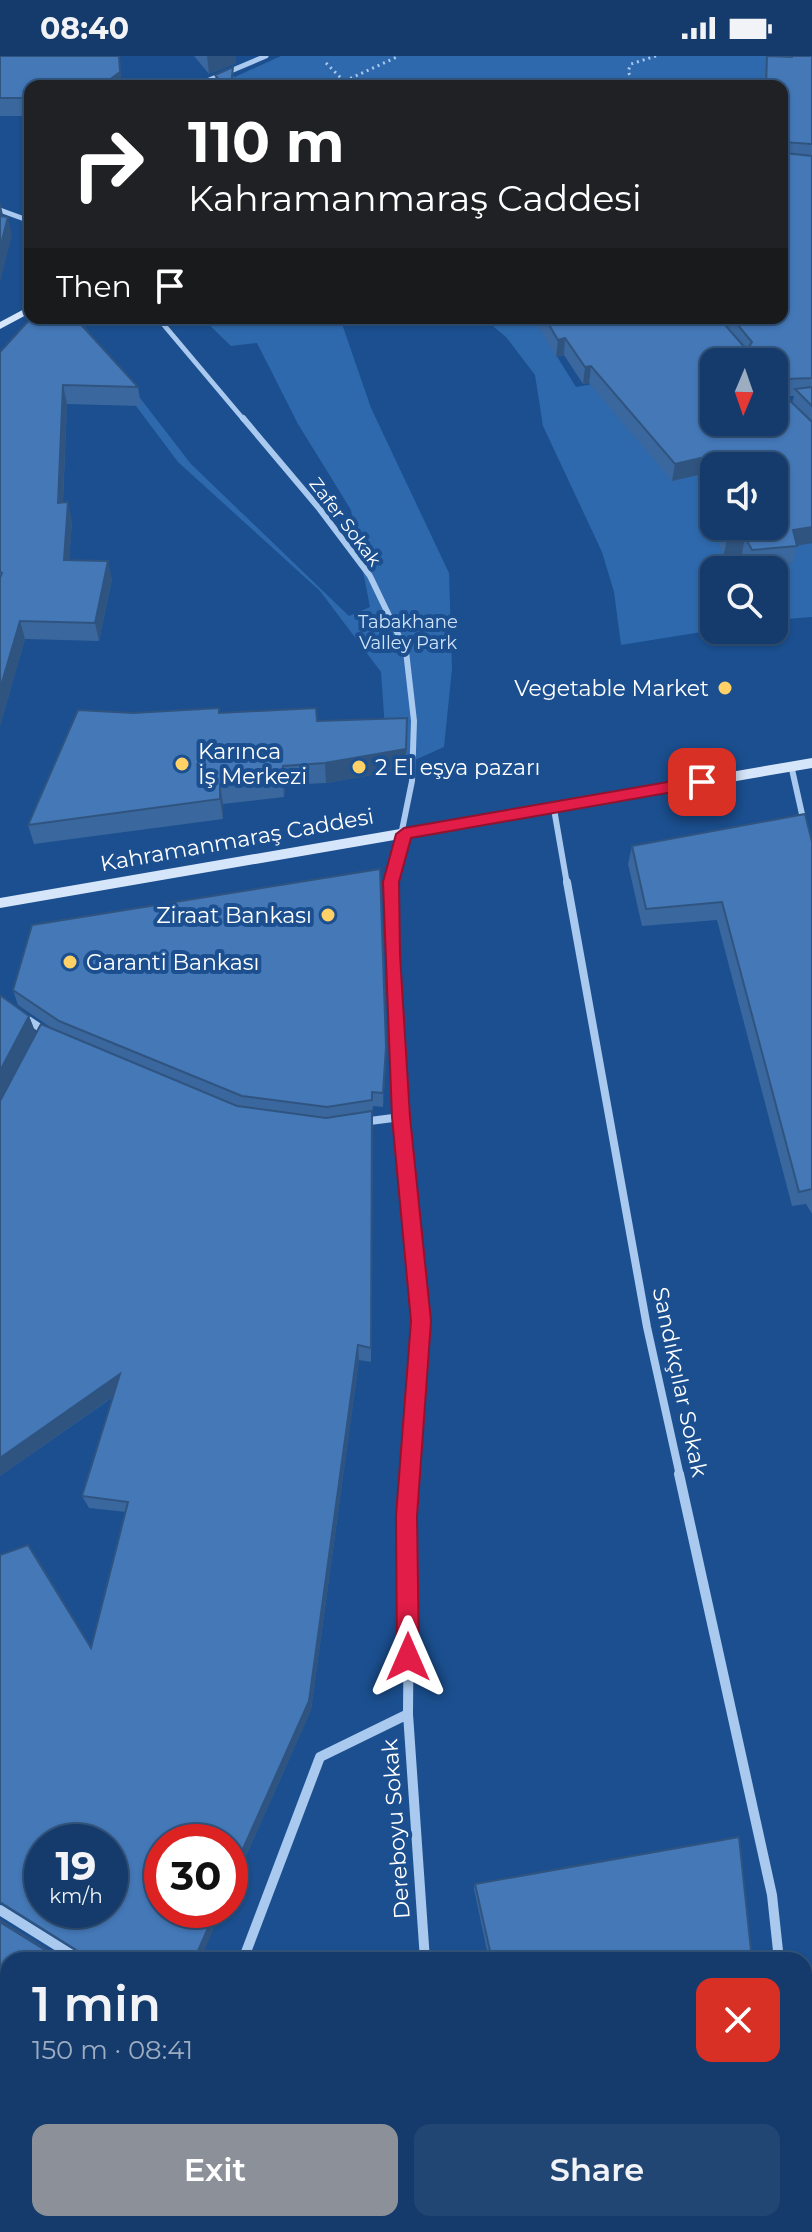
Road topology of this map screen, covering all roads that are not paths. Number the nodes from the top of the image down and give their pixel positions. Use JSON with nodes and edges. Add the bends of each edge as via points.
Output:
{"nodes":[{"id":1,"x":266,"y":56,"type":"edge"},
{"id":2,"x":209,"y":80,"type":"edge"},
{"id":3,"x":0,"y":210,"type":"edge"},
{"id":4,"x":24,"y":219,"type":"edge"},
{"id":5,"x":24,"y":312,"type":"edge"},
{"id":6,"x":163,"y":324,"type":"edge"},
{"id":7,"x":0,"y":326,"type":"edge"},
{"id":8,"x":812,"y":763,"type":"edge"},
{"id":9,"x":791,"y":765,"type":"junction"},
{"id":10,"x":554,"y":809,"type":"junction"},
{"id":11,"x":404,"y":834,"type":"junction"},
{"id":12,"x":807,"y":837,"type":"edge"},
{"id":13,"x":0,"y":903,"type":"edge"},
{"id":14,"x":9,"y":1007,"type":"edge"},
{"id":15,"x":45,"y":1031,"type":"junction"},
{"id":16,"x":40,"y":1041,"type":"edge"},
{"id":17,"x":60,"y":1042,"type":"edge"},
{"id":18,"x":401,"y":1117,"type":"junction"},
{"id":19,"x":357,"y":1123,"type":"edge"},
{"id":20,"x":408,"y":1714,"type":"junction"},
{"id":21,"x":0,"y":1910,"type":"edge"},
{"id":22,"x":67,"y":1952,"type":"edge"},
{"id":23,"x":246,"y":1952,"type":"edge"},
{"id":24,"x":424,"y":1952,"type":"edge"},
{"id":25,"x":778,"y":1952,"type":"edge"}],
"edges":[{"from":1,"to":2,"type":"street"},
{"from":3,"to":4,"type":"street"},
{"from":5,"to":7,"type":"street"},
{"from":6,"to":11,"type":"street","name":"Zafer Sokak","via":[[370,576],[406,651],[414,721]]},
{"from":8,"to":9,"type":"street","name":"Kahramanmaraş Caddesi"},
{"from":9,"to":10,"type":"street","name":"Kahramanmaraş Caddesi"},
{"from":9,"to":12,"type":"street"},
{"from":10,"to":11,"type":"street","name":"Kahramanmaraş Caddesi"},
{"from":10,"to":25,"type":"street","name":"Sandıkçılar Sokak","via":[[647,1327],[772,1895]]},
{"from":11,"to":13,"type":"street","name":"Kahramanmaraş Caddesi"},
{"from":11,"to":18,"type":"street","name":"Dereboyu Sokak","via":[[391,882]]},
{"from":14,"to":15,"type":"street"},
{"from":15,"to":16,"type":"street"},
{"from":15,"to":17,"type":"street"},
{"from":18,"to":19,"type":"street"},
{"from":18,"to":20,"type":"street","name":"Dereboyu Sokak","via":[[421,1321],[407,1516]]},
{"from":20,"to":23,"type":"street","via":[[320,1757]]},
{"from":20,"to":24,"type":"street","name":"Dereboyu Sokak"},
{"from":21,"to":22,"type":"street"}]}
